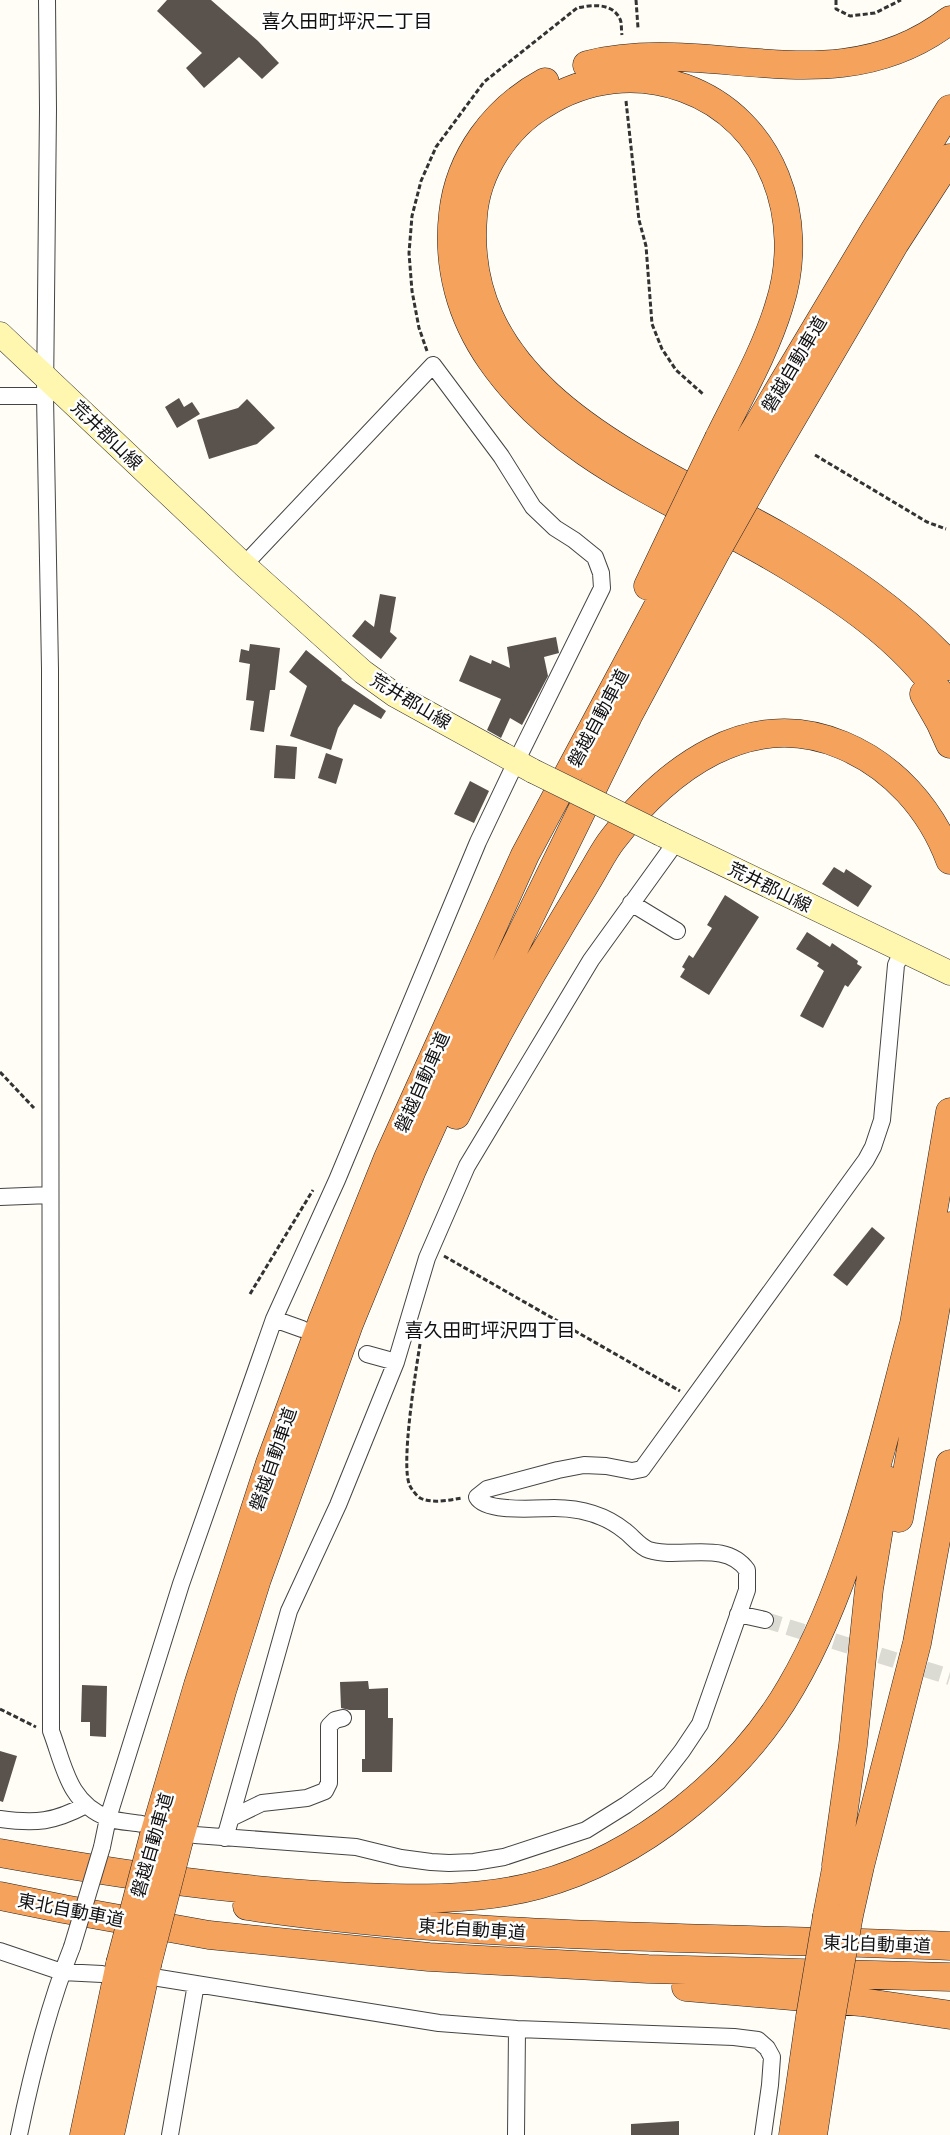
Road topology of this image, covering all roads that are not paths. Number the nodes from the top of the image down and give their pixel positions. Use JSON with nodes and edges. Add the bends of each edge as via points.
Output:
{"nodes":[{"id":1,"x":47,"y":0,"type":"edge"},
{"id":2,"x":950,"y":20,"type":"edge"},
{"id":3,"x":950,"y":109,"type":"edge"},
{"id":4,"x":950,"y":158,"type":"edge"},
{"id":5,"x":0,"y":334,"type":"edge"},
{"id":6,"x":46,"y":386,"type":"junction"},
{"id":7,"x":0,"y":396,"type":"edge"},
{"id":8,"x":754,"y":457,"type":"junction"},
{"id":9,"x":698,"y":535,"type":"junction"},
{"id":10,"x":244,"y":565,"type":"junction"},
{"id":11,"x":808,"y":579,"type":"junction"},
{"id":12,"x":950,"y":666,"type":"edge"},
{"id":13,"x":950,"y":709,"type":"edge"},
{"id":14,"x":950,"y":744,"type":"edge"},
{"id":15,"x":524,"y":766,"type":"junction"},
{"id":16,"x":669,"y":838,"type":"junction"},
{"id":17,"x":950,"y":860,"type":"edge"},
{"id":18,"x":631,"y":903,"type":"junction"},
{"id":19,"x":677,"y":931,"type":"dead end"},
{"id":20,"x":903,"y":950,"type":"junction"},
{"id":21,"x":950,"y":973,"type":"edge"},
{"id":22,"x":950,"y":1112,"type":"edge"},
{"id":23,"x":50,"y":1195,"type":"junction"},
{"id":24,"x":0,"y":1197,"type":"edge"},
{"id":25,"x":950,"y":1226,"type":"edge"},
{"id":26,"x":274,"y":1319,"type":"junction"},
{"id":27,"x":914,"y":1324,"type":"junction"},
{"id":28,"x":302,"y":1329,"type":"dead end"},
{"id":29,"x":367,"y":1354,"type":"dead end"},
{"id":30,"x":396,"y":1362,"type":"junction"},
{"id":31,"x":950,"y":1464,"type":"edge"},
{"id":32,"x":296,"y":1472,"type":"junction"},
{"id":33,"x":738,"y":1614,"type":"junction"},
{"id":34,"x":765,"y":1620,"type":"tunnel mouth"},
{"id":35,"x":343,"y":1718,"type":"dead end"},
{"id":36,"x":86,"y":1805,"type":"junction"},
{"id":37,"x":108,"y":1818,"type":"junction"},
{"id":38,"x":231,"y":1818,"type":"junction"},
{"id":39,"x":0,"y":1819,"type":"edge"},
{"id":40,"x":168,"y":1833,"type":"junction"},
{"id":41,"x":225,"y":1838,"type":"junction"},
{"id":42,"x":0,"y":1854,"type":"edge"},
{"id":43,"x":0,"y":1860,"type":"edge"},
{"id":44,"x":836,"y":1865,"type":"junction"},
{"id":45,"x":0,"y":1896,"type":"edge"},
{"id":46,"x":838,"y":1915,"type":"junction"},
{"id":47,"x":950,"y":1946,"type":"edge"},
{"id":48,"x":0,"y":1950,"type":"edge"},
{"id":49,"x":429,"y":1957,"type":"junction"},
{"id":50,"x":111,"y":1968,"type":"junction"},
{"id":51,"x":62,"y":1972,"type":"junction"},
{"id":52,"x":153,"y":1972,"type":"junction"},
{"id":53,"x":950,"y":1977,"type":"edge"},
{"id":54,"x":196,"y":1984,"type":"junction"},
{"id":55,"x":950,"y":2015,"type":"edge"},
{"id":56,"x":820,"y":2017,"type":"junction"},
{"id":57,"x":518,"y":2029,"type":"junction"},
{"id":58,"x":19,"y":2135,"type":"edge"},
{"id":59,"x":84,"y":2135,"type":"edge"},
{"id":60,"x":110,"y":2135,"type":"edge"},
{"id":61,"x":170,"y":2135,"type":"edge"},
{"id":62,"x":516,"y":2135,"type":"edge"},
{"id":63,"x":763,"y":2135,"type":"edge"},
{"id":64,"x":793,"y":2135,"type":"edge"},
{"id":65,"x":812,"y":2135,"type":"edge"}],
"edges":[{"from":1,"to":6,"type":"street"},
{"from":2,"to":11,"type":"highway","via":[[898,49],[842,63],[782,66],[636,58],[577,68],[524,93],[504,110],[471,154],[458,188],[451,232],[457,290],[482,347],[520,397],[549,426],[595,459]]},
{"from":3,"to":8,"type":"highway","name":"磐越自動車道","via":[[874,231]]},
{"from":4,"to":8,"type":"highway","name":"磐越自動車道"},
{"from":5,"to":6,"type":"main road","name":"荒井郡山線"},
{"from":6,"to":7,"type":"street"},
{"from":6,"to":10,"type":"main road","name":"荒井郡山線"},
{"from":6,"to":23,"type":"street","via":[[50,669]]},
{"from":8,"to":9,"type":"highway","name":"磐越自動車道","bridge":true},
{"from":9,"to":12,"type":"highway","bridge":true,"via":[[719,438],[761,352],[780,304],[789,249],[788,220],[782,194],[763,150],[729,113],[708,99],[661,81],[637,78],[591,83],[532,111],[489,162],[480,184],[473,208],[473,262],[486,308],[511,353],[544,392],[582,424],[623,452],[779,536],[838,572],[915,630]]},
{"from":9,"to":32,"type":"highway","name":"磐越自動車道","via":[[628,716],[486,1004],[397,1206],[349,1324]]},
{"from":9,"to":40,"type":"highway","name":"磐越自動車道","via":[[654,576],[590,698],[524,855],[388,1158],[322,1322],[232,1575]]},
{"from":10,"to":15,"type":"main road","name":"荒井郡山線","via":[[363,672],[395,695]]},
{"from":10,"to":15,"type":"street","via":[[433,365],[501,456],[533,507],[555,528],[595,557],[601,573],[602,588],[596,604]]},
{"from":11,"to":13,"type":"highway","via":[[904,651],[925,673]]},
{"from":11,"to":14,"type":"highway","via":[[864,625],[909,674],[926,696]]},
{"from":15,"to":16,"type":"main road","name":"荒井郡山線","bridge":true},
{"from":15,"to":26,"type":"street","via":[[478,842],[340,1172]]},
{"from":16,"to":18,"type":"street"},
{"from":16,"to":20,"type":"main road","name":"荒井郡山線"},
{"from":17,"to":32,"type":"highway","via":[[931,821],[896,779],[855,750],[832,740],[808,735],[761,735],[716,748],[693,761],[656,790],[612,840],[518,998],[470,1087],[358,1328]]},
{"from":18,"to":19,"type":"street"},
{"from":18,"to":30,"type":"street","via":[[546,1031],[467,1166],[431,1249]]},
{"from":20,"to":21,"type":"main road","name":"荒井郡山線"},
{"from":20,"to":33,"type":"street","via":[[896,965],[882,1120],[866,1160],[642,1469],[638,1472],[584,1465],[487,1489],[477,1497],[481,1502],[514,1510],[554,1508],[595,1513],[617,1524],[650,1550],[729,1556],[747,1570],[747,1590]]},
{"from":22,"to":27,"type":"highway"},
{"from":23,"to":24,"type":"street"},
{"from":23,"to":36,"type":"street","via":[[52,1735],[63,1771]]},
{"from":25,"to":44,"type":"highway"},
{"from":26,"to":28,"type":"street"},
{"from":26,"to":37,"type":"street","via":[[181,1584]]},
{"from":27,"to":42,"type":"highway","via":[[854,1538],[823,1624],[802,1666],[772,1718],[751,1745],[725,1772],[668,1820],[635,1842],[572,1874],[538,1885],[465,1897],[427,1898],[245,1889]]},
{"from":27,"to":44,"type":"highway","via":[[869,1589],[854,1745]]},
{"from":29,"to":30,"type":"street"},
{"from":30,"to":38,"type":"street","via":[[338,1505],[289,1611]]},
{"from":31,"to":46,"type":"highway","via":[[917,1643],[860,1866]]},
{"from":32,"to":40,"type":"highway","name":"磐越自動車道","via":[[222,1691]]},
{"from":33,"to":34,"type":"street"},
{"from":33,"to":41,"type":"street","via":[[700,1724],[682,1752],[658,1782],[586,1830],[504,1857],[449,1863],[401,1858],[356,1847]]},
{"from":35,"to":38,"type":"street","via":[[330,1726],[329,1783],[325,1791],[307,1798],[262,1803]]},
{"from":36,"to":37,"type":"street"},
{"from":36,"to":39,"type":"street","via":[[70,1814],[34,1823]]},
{"from":37,"to":40,"type":"street"},
{"from":37,"to":51,"type":"street","bridge":true,"via":[[102,1847]]},
{"from":38,"to":41,"type":"street"},
{"from":40,"to":41,"type":"street"},
{"from":40,"to":50,"type":"highway","name":"磐越自動車道","bridge":true},
{"from":40,"to":52,"type":"highway","name":"磐越自動車道","bridge":true},
{"from":43,"to":47,"type":"highway","name":"東北自動車道","via":[[216,1902],[413,1926],[639,1938]]},
{"from":44,"to":46,"type":"highway"},
{"from":45,"to":49,"type":"highway","name":"東北自動車道","via":[[209,1935]]},
{"from":46,"to":56,"type":"highway","bridge":true},
{"from":48,"to":51,"type":"street"},
{"from":49,"to":53,"type":"highway","name":"東北自動車道","via":[[648,1969]]},
{"from":49,"to":55,"type":"highway","via":[[649,1984],[862,2002]]},
{"from":50,"to":51,"type":"street"},
{"from":50,"to":59,"type":"highway","name":"磐越自動車道"},
{"from":51,"to":58,"type":"street"},
{"from":52,"to":54,"type":"street"},
{"from":52,"to":60,"type":"highway","name":"磐越自動車道"},
{"from":54,"to":57,"type":"street","via":[[439,2022]]},
{"from":54,"to":61,"type":"street"},
{"from":56,"to":64,"type":"highway"},
{"from":56,"to":65,"type":"highway"},
{"from":57,"to":62,"type":"street"},
{"from":57,"to":63,"type":"street","via":[[734,2036],[758,2040],[768,2048],[772,2057]]}]}
